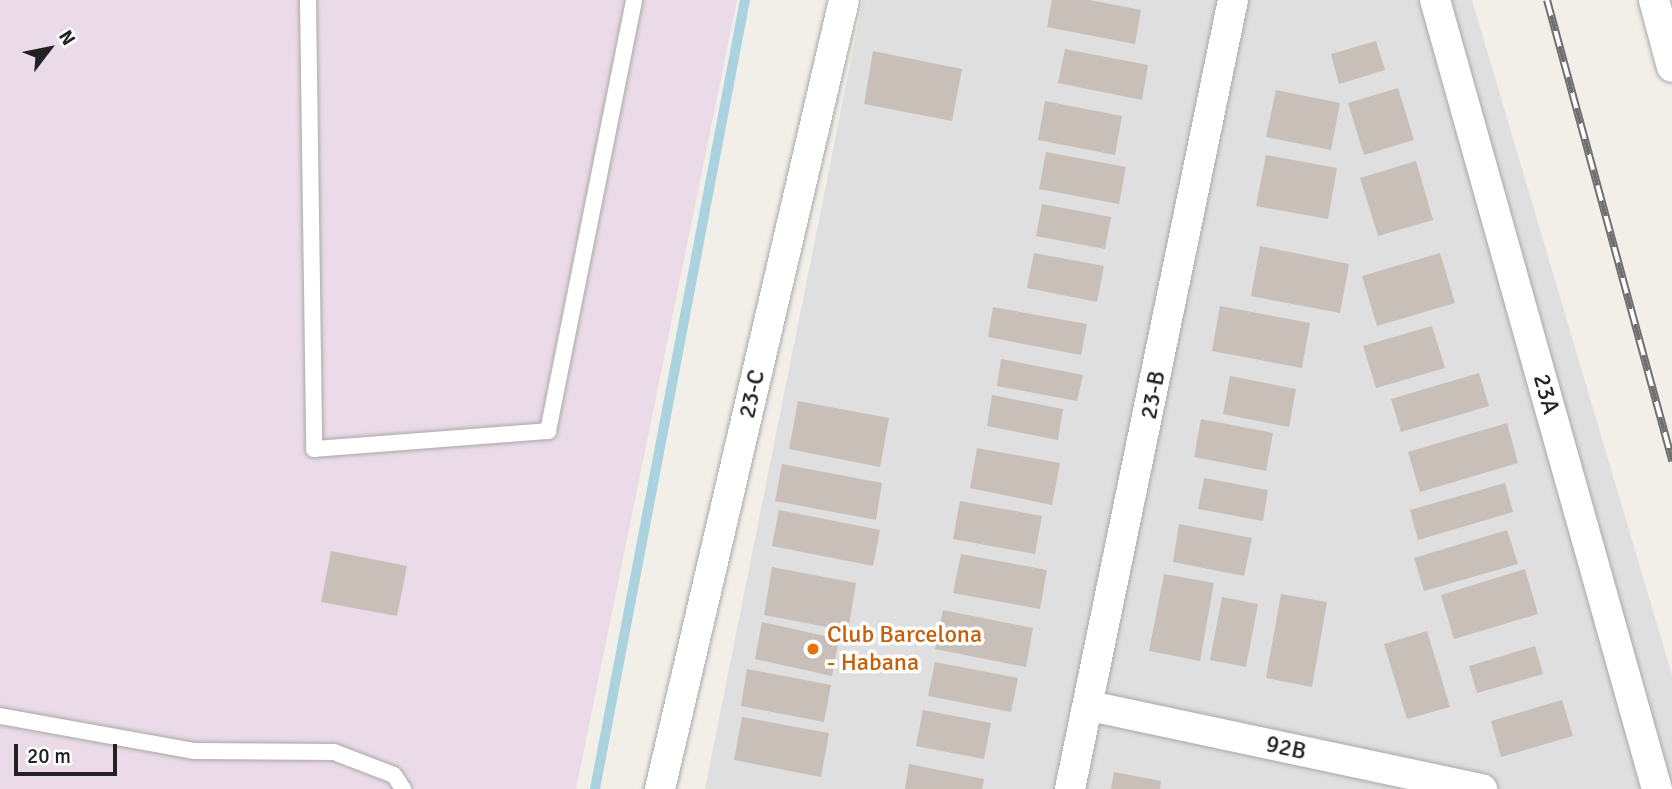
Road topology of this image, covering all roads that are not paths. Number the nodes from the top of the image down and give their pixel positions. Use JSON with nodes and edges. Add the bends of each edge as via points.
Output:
{"nodes":[{"id":1,"x":308,"y":0,"type":"edge"},
{"id":2,"x":634,"y":0,"type":"edge"},
{"id":3,"x":844,"y":0,"type":"edge"},
{"id":4,"x":1233,"y":0,"type":"edge"},
{"id":5,"x":1434,"y":0,"type":"edge"},
{"id":6,"x":1654,"y":0,"type":"edge"},
{"id":7,"x":1672,"y":67,"type":"edge"},
{"id":8,"x":1090,"y":706,"type":"junction"},
{"id":9,"x":0,"y":716,"type":"edge"},
{"id":10,"x":403,"y":789,"type":"edge"},
{"id":11,"x":660,"y":789,"type":"edge"},
{"id":12,"x":1070,"y":789,"type":"edge"},
{"id":13,"x":1482,"y":789,"type":"edge"},
{"id":14,"x":1657,"y":789,"type":"edge"}],
"edges":[{"from":1,"to":2,"type":"lane","via":[[314,449],[548,431]]},
{"from":3,"to":11,"type":"street","name":"23-C"},
{"from":4,"to":8,"type":"street","name":"23-B"},
{"from":5,"to":14,"type":"street","name":"23A"},
{"from":6,"to":7,"type":"street"},
{"from":8,"to":12,"type":"street","name":"23-B"},
{"from":8,"to":13,"type":"street","name":"92B"},
{"from":9,"to":10,"type":"lane","via":[[195,751],[334,752],[394,775]]}]}
